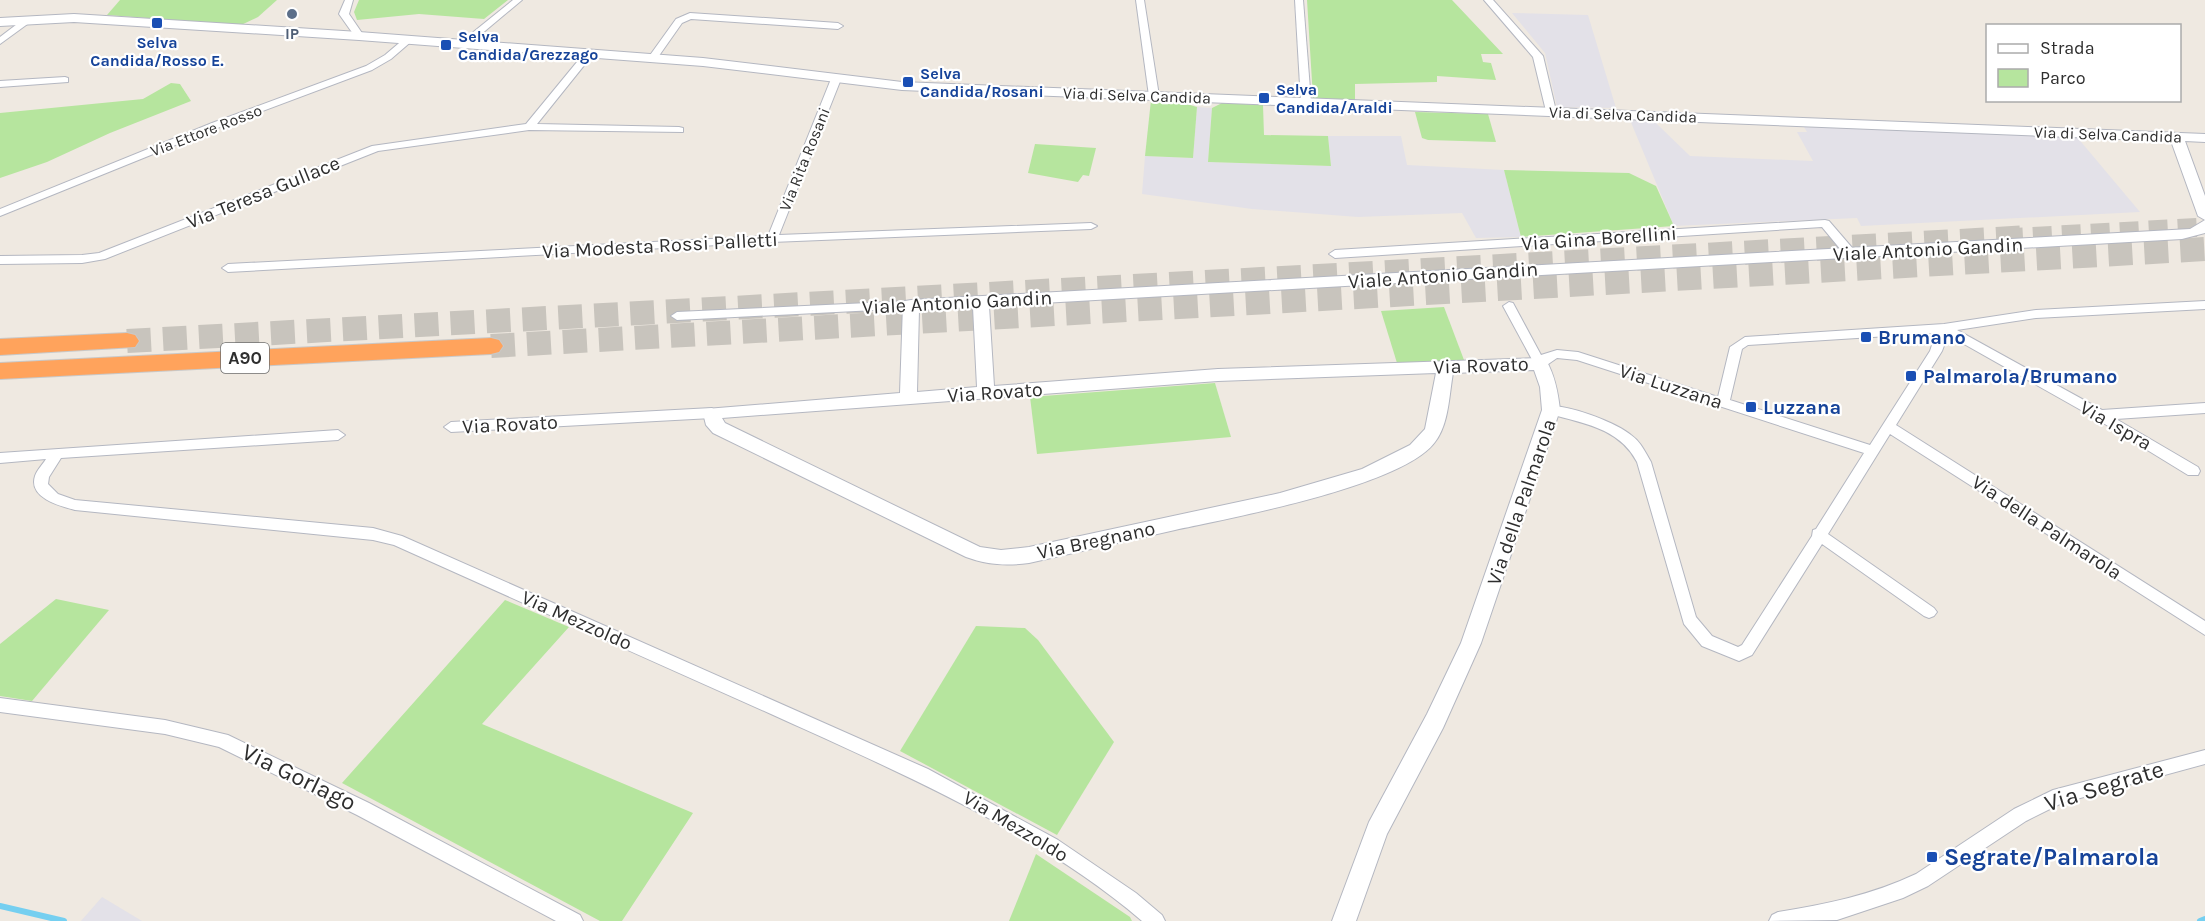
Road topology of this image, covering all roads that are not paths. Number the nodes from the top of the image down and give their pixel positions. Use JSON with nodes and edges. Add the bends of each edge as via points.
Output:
{"nodes":[{"id":1,"x":349,"y":0,"type":"edge"},
{"id":2,"x":518,"y":0,"type":"edge"},
{"id":3,"x":1140,"y":0,"type":"edge"},
{"id":4,"x":1299,"y":0,"type":"edge"},
{"id":5,"x":1488,"y":0,"type":"edge"},
{"id":6,"x":28,"y":20,"type":"junction"},
{"id":7,"x":0,"y":22,"type":"edge"},
{"id":8,"x":838,"y":26,"type":"dead end"},
{"id":9,"x":359,"y":36,"type":"junction"},
{"id":10,"x":408,"y":39,"type":"junction"},
{"id":11,"x":0,"y":41,"type":"edge"},
{"id":12,"x":464,"y":44,"type":"junction"},
{"id":13,"x":589,"y":53,"type":"junction"},
{"id":14,"x":653,"y":58,"type":"junction"},
{"id":15,"x":836,"y":79,"type":"junction"},
{"id":16,"x":65,"y":80,"type":"dead end"},
{"id":17,"x":0,"y":84,"type":"edge"},
{"id":18,"x":1154,"y":96,"type":"junction"},
{"id":19,"x":1306,"y":102,"type":"junction"},
{"id":20,"x":1551,"y":111,"type":"junction"},
{"id":21,"x":529,"y":127,"type":"junction"},
{"id":22,"x":679,"y":130,"type":"dead end"},
{"id":23,"x":2176,"y":136,"type":"junction"},
{"id":24,"x":2205,"y":138,"type":"edge"},
{"id":25,"x":0,"y":213,"type":"edge"},
{"id":26,"x":2205,"y":216,"type":"edge"},
{"id":27,"x":2205,"y":225,"type":"edge"},
{"id":28,"x":1091,"y":226,"type":"dead end"},
{"id":29,"x":772,"y":239,"type":"junction"},
{"id":30,"x":1850,"y":253,"type":"junction"},
{"id":31,"x":1335,"y":254,"type":"dead end"},
{"id":32,"x":0,"y":260,"type":"edge"},
{"id":33,"x":228,"y":268,"type":"dead end"},
{"id":34,"x":981,"y":301,"type":"junction"},
{"id":35,"x":911,"y":305,"type":"junction"},
{"id":36,"x":2205,"y":305,"type":"edge"},
{"id":37,"x":1509,"y":306,"type":"dead end"},
{"id":38,"x":676,"y":316,"type":"dead end"},
{"id":39,"x":1944,"y":328,"type":"junction"},
{"id":40,"x":127,"y":341,"type":"tunnel mouth"},
{"id":41,"x":491,"y":346,"type":"tunnel mouth"},
{"id":42,"x":0,"y":347,"type":"edge"},
{"id":43,"x":1540,"y":363,"type":"junction"},
{"id":44,"x":1446,"y":366,"type":"junction"},
{"id":45,"x":0,"y":371,"type":"edge"},
{"id":46,"x":987,"y":394,"type":"junction"},
{"id":47,"x":908,"y":398,"type":"junction"},
{"id":48,"x":1723,"y":403,"type":"junction"},
{"id":49,"x":2205,"y":408,"type":"edge"},
{"id":50,"x":1551,"y":410,"type":"junction"},
{"id":51,"x":712,"y":413,"type":"junction"},
{"id":52,"x":2100,"y":415,"type":"junction"},
{"id":53,"x":1888,"y":426,"type":"junction"},
{"id":54,"x":451,"y":427,"type":"dead end"},
{"id":55,"x":338,"y":435,"type":"dead end"},
{"id":56,"x":1872,"y":452,"type":"junction"},
{"id":57,"x":57,"y":453,"type":"junction"},
{"id":58,"x":0,"y":458,"type":"edge"},
{"id":59,"x":2193,"y":471,"type":"dead end"},
{"id":60,"x":1818,"y":534,"type":"junction"},
{"id":61,"x":1929,"y":612,"type":"dead end"},
{"id":62,"x":2205,"y":629,"type":"edge"},
{"id":63,"x":0,"y":705,"type":"edge"},
{"id":64,"x":2205,"y":757,"type":"edge"},
{"id":65,"x":574,"y":921,"type":"edge"},
{"id":66,"x":1156,"y":921,"type":"edge"},
{"id":67,"x":1344,"y":921,"type":"edge"},
{"id":68,"x":1778,"y":921,"type":"edge"}],
"edges":[{"from":1,"to":9,"type":"street","via":[[344,14]]},
{"from":2,"to":12,"type":"street"},
{"from":3,"to":18,"type":"street"},
{"from":4,"to":19,"type":"street"},
{"from":5,"to":20,"type":"street","via":[[1538,56]]},
{"from":6,"to":7,"type":"street","name":"Via di Selva Candida"},
{"from":6,"to":9,"type":"street","name":"Via di Selva Candida","via":[[123,20]]},
{"from":6,"to":11,"type":"street"},
{"from":8,"to":14,"type":"street","via":[[690,16],[679,21]]},
{"from":9,"to":10,"type":"street","name":"Via di Selva Candida"},
{"from":10,"to":12,"type":"street","name":"Via di Selva Candida"},
{"from":10,"to":25,"type":"street","name":"Via Ettore Rosso","via":[[369,68]]},
{"from":12,"to":13,"type":"street","name":"Via di Selva Candida"},
{"from":13,"to":14,"type":"street","name":"Via di Selva Candida"},
{"from":13,"to":21,"type":"street"},
{"from":14,"to":15,"type":"street","name":"Via di Selva Candida"},
{"from":15,"to":18,"type":"street","name":"Via di Selva Candida","via":[[923,87]]},
{"from":15,"to":29,"type":"street","name":"Via Rita Rosani"},
{"from":16,"to":17,"type":"street"},
{"from":18,"to":19,"type":"street","name":"Via di Selva Candida"},
{"from":19,"to":20,"type":"street","name":"Via di Selva Candida"},
{"from":20,"to":23,"type":"street","name":"Via di Selva Candida"},
{"from":21,"to":22,"type":"street","name":"Via Teresa Gullace"},
{"from":21,"to":32,"type":"street","name":"Via Teresa Gullace","via":[[368,150],[93,258]]},
{"from":23,"to":24,"type":"street","name":"Via di Selva Candida"},
{"from":23,"to":26,"type":"street"},
{"from":27,"to":30,"type":"street","name":"Viale Antonio Gandin","via":[[2196,233]]},
{"from":28,"to":29,"type":"street","name":"Via Modesta Rossi Palletti"},
{"from":29,"to":33,"type":"street","name":"Via Modesta Rossi Palletti"},
{"from":30,"to":31,"type":"street","name":"Via Gina Borellini","via":[[1825,223]]},
{"from":30,"to":34,"type":"street","name":"Viale Antonio Gandin"},
{"from":34,"to":35,"type":"street","name":"Viale Antonio Gandin"},
{"from":34,"to":46,"type":"street"},
{"from":35,"to":38,"type":"street","name":"Viale Antonio Gandin"},
{"from":35,"to":47,"type":"street"},
{"from":36,"to":39,"type":"street","via":[[2036,314]]},
{"from":37,"to":43,"type":"street"},
{"from":39,"to":48,"type":"street","via":[[1741,342]]},
{"from":39,"to":52,"type":"street","name":"Via Ispra"},
{"from":39,"to":53,"type":"street","name":"Via della Palmarola","via":[[1936,351]]},
{"from":40,"to":42,"type":"highway"},
{"from":41,"to":45,"type":"highway","number":"A90"},
{"from":43,"to":44,"type":"street","name":"Via Rovato"},
{"from":43,"to":48,"type":"street","name":"Via Luzzana","via":[[1550,355],[1572,355]]},
{"from":43,"to":50,"type":"street","via":[[1549,387]]},
{"from":44,"to":46,"type":"street","name":"Via Rovato","via":[[1218,375]]},
{"from":44,"to":51,"type":"street","name":"Via Bregnano","via":[[1434,429],[1428,439],[1416,450],[1368,474],[1280,500],[1001,558],[973,552],[719,428]]},
{"from":46,"to":47,"type":"street","name":"Via Rovato"},
{"from":47,"to":51,"type":"street","name":"Via Rovato"},
{"from":48,"to":56,"type":"street","name":"Via Luzzana"},
{"from":49,"to":52,"type":"street"},
{"from":50,"to":60,"type":"street","name":"Via della Palmarola","via":[[1608,427],[1626,437],[1642,455],[1686,614],[1699,633],[1716,646],[1739,654],[1747,650]]},
{"from":50,"to":67,"type":"street","name":"Via della Palmarola","via":[[1471,643],[1377,830]]},
{"from":51,"to":54,"type":"street","name":"Via Rovato"},
{"from":52,"to":59,"type":"street","name":"Via Ispra"},
{"from":53,"to":56,"type":"street","name":"Via della Palmarola"},
{"from":53,"to":62,"type":"street","name":"Via della Palmarola"},
{"from":55,"to":57,"type":"street"},
{"from":56,"to":60,"type":"street","name":"Via della Palmarola"},
{"from":57,"to":58,"type":"street"},
{"from":57,"to":66,"type":"street","name":"Via Mezzoldo","via":[[40,481],[46,492],[63,502],[373,534],[397,540],[922,774],[1052,846]]},
{"from":60,"to":61,"type":"street"},
{"from":63,"to":65,"type":"street","name":"Via Gorlago","via":[[222,740],[363,809]]},
{"from":64,"to":68,"type":"street","name":"Via Segrate","via":[[2059,796],[2020,814],[1903,889],[1837,911]]}]}
